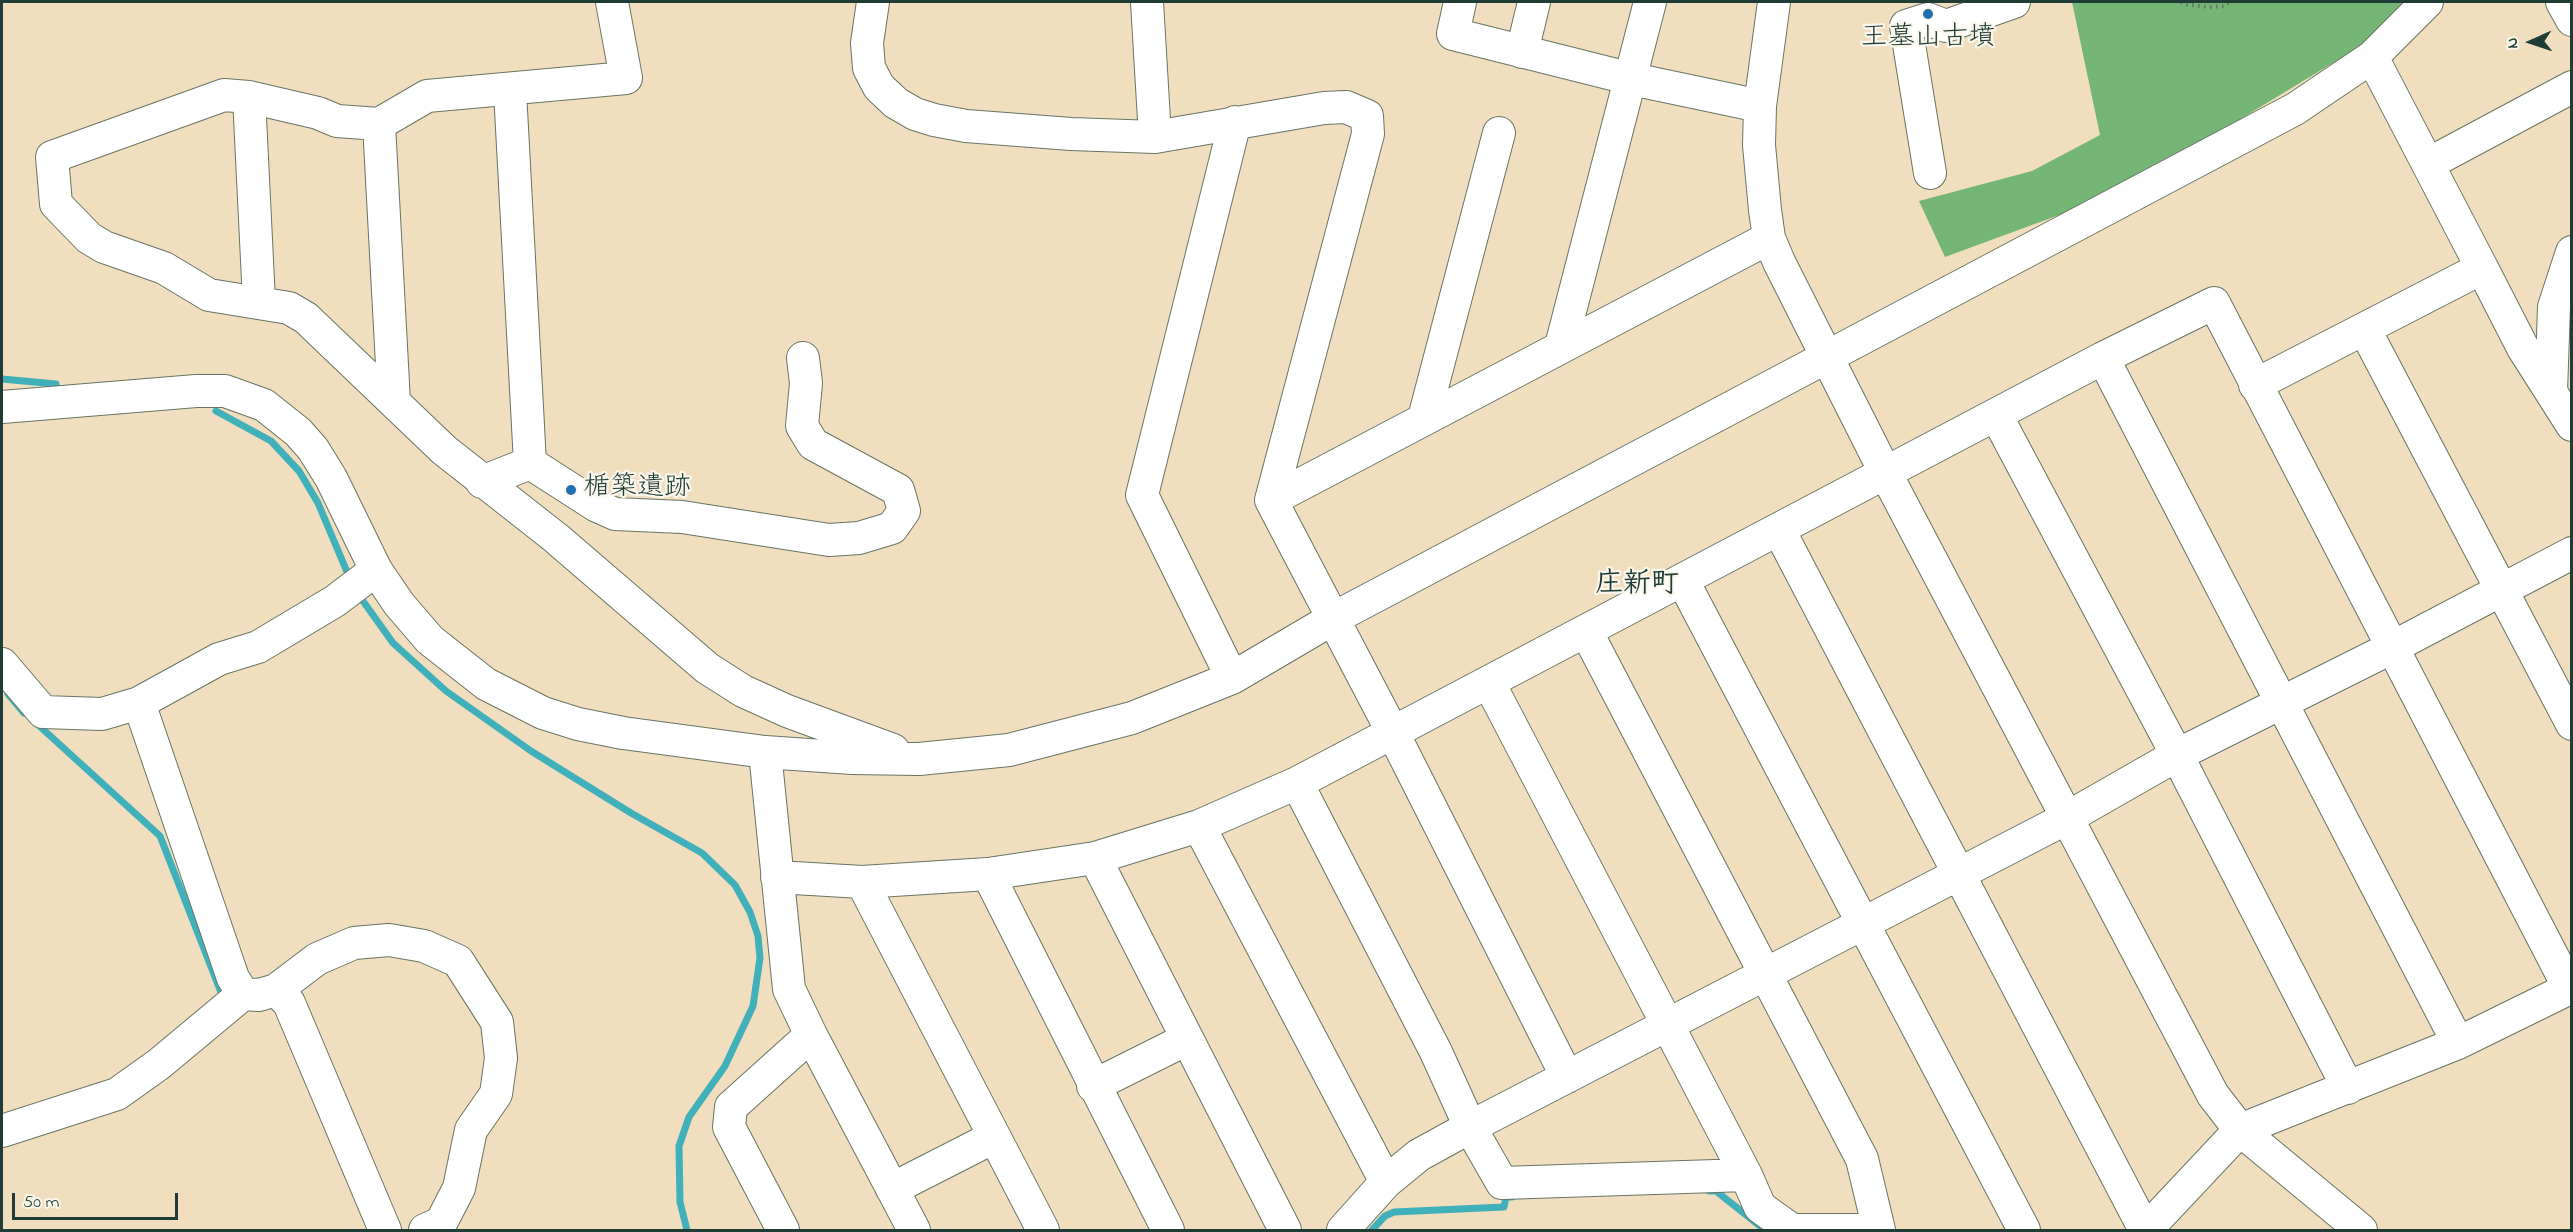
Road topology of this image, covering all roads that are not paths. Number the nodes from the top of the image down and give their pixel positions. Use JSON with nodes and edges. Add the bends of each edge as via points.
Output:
{"nodes":[{"id":1,"x":612,"y":2,"type":"edge"},
{"id":2,"x":873,"y":2,"type":"edge"},
{"id":3,"x":1147,"y":2,"type":"edge"},
{"id":4,"x":1460,"y":2,"type":"edge"},
{"id":5,"x":1534,"y":2,"type":"edge"},
{"id":6,"x":1650,"y":2,"type":"edge"},
{"id":7,"x":1774,"y":2,"type":"edge"},
{"id":8,"x":2014,"y":2,"type":"edge"},
{"id":9,"x":2427,"y":2,"type":"edge"},
{"id":10,"x":2562,"y":2,"type":"edge"},
{"id":11,"x":2571,"y":20,"type":"edge"},
{"id":12,"x":1522,"y":52,"type":"junction"},
{"id":13,"x":2372,"y":57,"type":"junction"},
{"id":14,"x":1632,"y":79,"type":"junction"},
{"id":15,"x":2571,"y":87,"type":"edge"},
{"id":16,"x":510,"y":91,"type":"junction"},
{"id":17,"x":249,"y":98,"type":"junction"},
{"id":18,"x":1760,"y":106,"type":"junction"},
{"id":19,"x":1235,"y":122,"type":"junction"},
{"id":20,"x":379,"y":124,"type":"junction"},
{"id":21,"x":1499,"y":134,"type":"dead end"},
{"id":22,"x":1155,"y":137,"type":"junction"},
{"id":23,"x":2428,"y":164,"type":"junction"},
{"id":24,"x":1930,"y":173,"type":"dead end"},
{"id":25,"x":1770,"y":238,"type":"junction"},
{"id":26,"x":2571,"y":252,"type":"edge"},
{"id":27,"x":2482,"y":268,"type":"junction"},
{"id":28,"x":259,"y":301,"type":"junction"},
{"id":29,"x":2365,"y":330,"type":"junction"},
{"id":30,"x":1561,"y":345,"type":"junction"},
{"id":31,"x":803,"y":357,"type":"dead end"},
{"id":32,"x":1826,"y":358,"type":"junction"},
{"id":33,"x":2103,"y":358,"type":"junction"},
{"id":34,"x":2255,"y":385,"type":"junction"},
{"id":35,"x":2551,"y":392,"type":"junction"},
{"id":36,"x":394,"y":402,"type":"junction"},
{"id":37,"x":2,"y":407,"type":"edge"},
{"id":38,"x":1996,"y":415,"type":"junction"},
{"id":39,"x":1424,"y":418,"type":"junction"},
{"id":40,"x":2571,"y":425,"type":"edge"},
{"id":41,"x":530,"y":463,"type":"junction"},
{"id":42,"x":1886,"y":474,"type":"junction"},
{"id":43,"x":482,"y":482,"type":"junction"},
{"id":44,"x":1271,"y":500,"type":"junction"},
{"id":45,"x":1779,"y":530,"type":"junction"},
{"id":46,"x":2571,"y":553,"type":"edge"},
{"id":47,"x":361,"y":581,"type":"junction"},
{"id":48,"x":1683,"y":581,"type":"junction"},
{"id":49,"x":2501,"y":590,"type":"junction"},
{"id":50,"x":1334,"y":618,"type":"junction"},
{"id":51,"x":1586,"y":631,"type":"junction"},
{"id":52,"x":2391,"y":648,"type":"junction"},
{"id":53,"x":2,"y":664,"type":"edge"},
{"id":54,"x":1232,"y":678,"type":"junction"},
{"id":55,"x":1489,"y":683,"type":"junction"},
{"id":56,"x":2282,"y":702,"type":"junction"},
{"id":57,"x":138,"y":703,"type":"junction"},
{"id":58,"x":2571,"y":724,"type":"edge"},
{"id":59,"x":1392,"y":731,"type":"junction"},
{"id":60,"x":765,"y":752,"type":"junction"},
{"id":61,"x":2177,"y":755,"type":"junction"},
{"id":62,"x":919,"y":759,"type":"junction"},
{"id":63,"x":1297,"y":783,"type":"junction"},
{"id":64,"x":2065,"y":819,"type":"junction"},
{"id":65,"x":1199,"y":826,"type":"junction"},
{"id":66,"x":1095,"y":858,"type":"junction"},
{"id":67,"x":988,"y":874,"type":"junction"},
{"id":68,"x":1959,"y":874,"type":"junction"},
{"id":69,"x":777,"y":877,"type":"junction"},
{"id":70,"x":862,"y":882,"type":"junction"},
{"id":71,"x":1863,"y":924,"type":"junction"},
{"id":72,"x":1767,"y":974,"type":"junction"},
{"id":73,"x":2570,"y":988,"type":"edge"},
{"id":74,"x":276,"y":990,"type":"junction"},
{"id":75,"x":235,"y":1002,"type":"junction"},
{"id":76,"x":1667,"y":1025,"type":"junction"},
{"id":77,"x":811,"y":1035,"type":"junction"},
{"id":78,"x":1187,"y":1039,"type":"junction"},
{"id":79,"x":2458,"y":1043,"type":"junction"},
{"id":80,"x":1567,"y":1077,"type":"junction"},
{"id":81,"x":1093,"y":1086,"type":"junction"},
{"id":82,"x":2348,"y":1088,"type":"junction"},
{"id":83,"x":1470,"y":1127,"type":"junction"},
{"id":84,"x":2240,"y":1130,"type":"junction"},
{"id":85,"x":2,"y":1131,"type":"edge"},
{"id":86,"x":994,"y":1137,"type":"junction"},
{"id":87,"x":1746,"y":1175,"type":"junction"},
{"id":88,"x":1386,"y":1182,"type":"junction"},
{"id":89,"x":892,"y":1189,"type":"junction"},
{"id":90,"x":386,"y":1230,"type":"edge"},
{"id":91,"x":425,"y":1230,"type":"edge"},
{"id":92,"x":783,"y":1230,"type":"edge"},
{"id":93,"x":914,"y":1230,"type":"edge"},
{"id":94,"x":1043,"y":1230,"type":"edge"},
{"id":95,"x":1168,"y":1230,"type":"edge"},
{"id":96,"x":1286,"y":1230,"type":"edge"},
{"id":97,"x":1343,"y":1230,"type":"edge"},
{"id":98,"x":2024,"y":1230,"type":"edge"},
{"id":99,"x":2145,"y":1230,"type":"edge"},
{"id":100,"x":2361,"y":1230,"type":"edge"}],
"edges":[{"from":1,"to":16,"type":"street","via":[[626,78]]},
{"from":2,"to":22,"type":"street","via":[[867,44],[869,68],[879,87],[915,114],[966,126]]},
{"from":3,"to":22,"type":"street"},
{"from":4,"to":12,"type":"street","via":[[1453,34]]},
{"from":5,"to":12,"type":"street"},
{"from":6,"to":14,"type":"street"},
{"from":7,"to":18,"type":"street"},
{"from":8,"to":24,"type":"street","via":[[1946,26],[1928,19],[1906,26]]},
{"from":9,"to":13,"type":"street"},
{"from":10,"to":11,"type":"street"},
{"from":12,"to":14,"type":"street"},
{"from":13,"to":23,"type":"street"},
{"from":13,"to":32,"type":"street","via":[[2295,109]]},
{"from":14,"to":18,"type":"street"},
{"from":14,"to":30,"type":"street"},
{"from":15,"to":23,"type":"street"},
{"from":16,"to":20,"type":"street","via":[[427,96]]},
{"from":16,"to":41,"type":"street"},
{"from":17,"to":20,"type":"street","via":[[337,121]]},
{"from":17,"to":28,"type":"street"},
{"from":17,"to":28,"type":"street","via":[[224,94],[52,157],[56,204],[89,238],[164,268],[209,295]]},
{"from":18,"to":25,"type":"street","via":[[1761,178]]},
{"from":19,"to":22,"type":"street"},
{"from":19,"to":44,"type":"street","via":[[1346,107],[1367,116],[1368,125]]},
{"from":19,"to":54,"type":"street","via":[[1142,495]]},
{"from":20,"to":36,"type":"street"},
{"from":21,"to":39,"type":"street"},
{"from":23,"to":27,"type":"street"},
{"from":25,"to":30,"type":"street"},
{"from":25,"to":32,"type":"street"},
{"from":26,"to":35,"type":"street","via":[[2554,307]]},
{"from":27,"to":29,"type":"street"},
{"from":27,"to":35,"type":"street","via":[[2523,348]]},
{"from":28,"to":36,"type":"street","via":[[289,308],[306,318]]},
{"from":29,"to":34,"type":"street"},
{"from":29,"to":49,"type":"street"},
{"from":30,"to":39,"type":"street"},
{"from":31,"to":41,"type":"street","via":[[806,383],[802,426],[813,444],[898,490],[904,511],[892,528],[859,538],[829,540],[681,517],[615,514]]},
{"from":32,"to":42,"type":"street"},
{"from":32,"to":50,"type":"street"},
{"from":33,"to":34,"type":"street","via":[[2214,303]]},
{"from":33,"to":38,"type":"street"},
{"from":33,"to":56,"type":"street"},
{"from":34,"to":52,"type":"street"},
{"from":35,"to":40,"type":"street"},
{"from":36,"to":43,"type":"street"},
{"from":37,"to":47,"type":"street","via":[[196,391],[245,396],[282,418],[313,449],[332,478]]},
{"from":38,"to":42,"type":"street"},
{"from":38,"to":61,"type":"street"},
{"from":39,"to":44,"type":"street"},
{"from":41,"to":43,"type":"street"},
{"from":42,"to":45,"type":"street"},
{"from":42,"to":64,"type":"street"},
{"from":43,"to":62,"type":"street","via":[[556,538],[667,636],[743,692],[837,731]]},
{"from":44,"to":50,"type":"street"},
{"from":45,"to":48,"type":"street"},
{"from":45,"to":68,"type":"street"},
{"from":46,"to":49,"type":"street"},
{"from":47,"to":57,"type":"street","via":[[258,647],[219,659]]},
{"from":47,"to":60,"type":"street","via":[[399,604],[430,640],[457,663],[514,700],[578,724]]},
{"from":48,"to":51,"type":"street"},
{"from":48,"to":71,"type":"street"},
{"from":49,"to":52,"type":"street"},
{"from":49,"to":58,"type":"street"},
{"from":50,"to":54,"type":"street"},
{"from":50,"to":59,"type":"street"},
{"from":51,"to":55,"type":"street"},
{"from":51,"to":72,"type":"street"},
{"from":52,"to":56,"type":"street"},
{"from":52,"to":73,"type":"street"},
{"from":53,"to":57,"type":"street","via":[[44,712],[102,714]]},
{"from":54,"to":62,"type":"street","via":[[1132,718],[1039,744]]},
{"from":55,"to":59,"type":"street"},
{"from":55,"to":76,"type":"street"},
{"from":56,"to":61,"type":"street"},
{"from":56,"to":79,"type":"street"},
{"from":57,"to":75,"type":"street","via":[[233,978]]},
{"from":59,"to":63,"type":"street"},
{"from":59,"to":80,"type":"street"},
{"from":60,"to":62,"type":"street"},
{"from":60,"to":69,"type":"street"},
{"from":61,"to":64,"type":"street"},
{"from":61,"to":82,"type":"street"},
{"from":63,"to":65,"type":"street"},
{"from":63,"to":83,"type":"street","via":[[1436,1052]]},
{"from":64,"to":68,"type":"street"},
{"from":64,"to":84,"type":"street","via":[[2213,1095]]},
{"from":65,"to":66,"type":"street"},
{"from":65,"to":88,"type":"street"},
{"from":66,"to":67,"type":"street"},
{"from":66,"to":78,"type":"street"},
{"from":67,"to":70,"type":"street"},
{"from":67,"to":81,"type":"street"},
{"from":68,"to":71,"type":"street"},
{"from":68,"to":99,"type":"street"},
{"from":69,"to":70,"type":"street"},
{"from":69,"to":77,"type":"street","via":[[789,989]]},
{"from":70,"to":86,"type":"street"},
{"from":71,"to":72,"type":"street"},
{"from":71,"to":98,"type":"street"},
{"from":72,"to":76,"type":"street"},
{"from":72,"to":87,"type":"street","via":[[1862,1159],[1879,1230],[1792,1230],[1761,1207]]},
{"from":73,"to":79,"type":"street"},
{"from":74,"to":75,"type":"street"},
{"from":74,"to":90,"type":"street","via":[[289,1003]]},
{"from":74,"to":91,"type":"street","via":[[317,959],[354,943],[389,940],[424,946],[458,961],[497,1022],[501,1058],[495,1094],[471,1130],[459,1188],[441,1222]]},
{"from":75,"to":85,"type":"street","via":[[117,1094]]},
{"from":76,"to":80,"type":"street"},
{"from":76,"to":87,"type":"street"},
{"from":77,"to":89,"type":"street"},
{"from":77,"to":92,"type":"street","via":[[730,1107],[729,1127]]},
{"from":78,"to":81,"type":"street"},
{"from":78,"to":96,"type":"street"},
{"from":79,"to":82,"type":"street"},
{"from":80,"to":83,"type":"street"},
{"from":81,"to":95,"type":"street"},
{"from":82,"to":84,"type":"street"},
{"from":83,"to":87,"type":"street","via":[[1502,1183]]},
{"from":83,"to":88,"type":"street","via":[[1419,1155]]},
{"from":84,"to":99,"type":"street"},
{"from":84,"to":100,"type":"street"},
{"from":86,"to":89,"type":"street"},
{"from":86,"to":94,"type":"street"},
{"from":88,"to":97,"type":"street"},
{"from":89,"to":93,"type":"street"}]}
